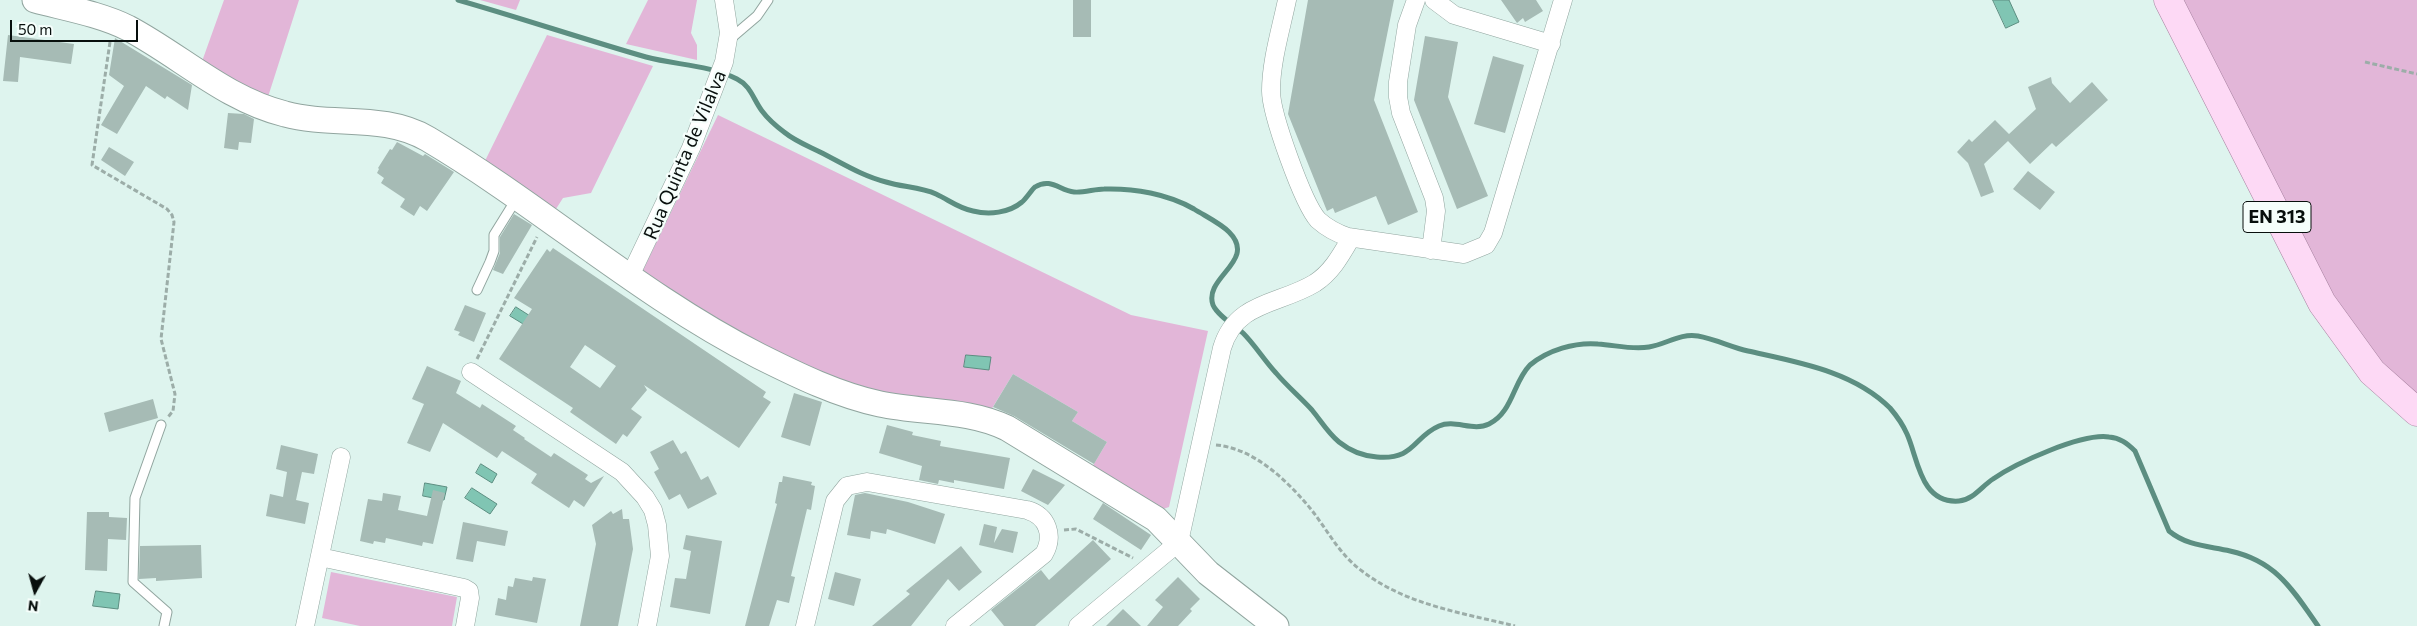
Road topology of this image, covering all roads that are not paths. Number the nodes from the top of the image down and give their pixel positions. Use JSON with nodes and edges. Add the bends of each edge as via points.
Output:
{"nodes":[{"id":1,"x":35,"y":0,"type":"edge"},
{"id":2,"x":724,"y":0,"type":"edge"},
{"id":3,"x":768,"y":0,"type":"edge"},
{"id":4,"x":1287,"y":0,"type":"edge"},
{"id":5,"x":1416,"y":0,"type":"edge"},
{"id":6,"x":1434,"y":0,"type":"edge"},
{"id":7,"x":1563,"y":0,"type":"edge"},
{"id":8,"x":2168,"y":0,"type":"edge"},
{"id":9,"x":728,"y":41,"type":"junction"},
{"id":10,"x":1550,"y":44,"type":"junction"},
{"id":11,"x":517,"y":198,"type":"junction"},
{"id":12,"x":1351,"y":238,"type":"junction"},
{"id":13,"x":1432,"y":250,"type":"junction"},
{"id":14,"x":630,"y":276,"type":"junction"},
{"id":15,"x":477,"y":290,"type":"dead end"},
{"id":16,"x":474,"y":366,"type":"road end"},
{"id":17,"x":2417,"y":412,"type":"edge"},
{"id":18,"x":161,"y":425,"type":"road end"},
{"id":19,"x":341,"y":457,"type":"dead end"},
{"id":20,"x":1180,"y":542,"type":"junction"},
{"id":21,"x":320,"y":557,"type":"junction"},
{"id":22,"x":164,"y":626,"type":"edge"},
{"id":23,"x":306,"y":626,"type":"edge"},
{"id":24,"x":465,"y":626,"type":"edge"},
{"id":25,"x":647,"y":626,"type":"edge"},
{"id":26,"x":805,"y":626,"type":"edge"},
{"id":27,"x":955,"y":626,"type":"edge"},
{"id":28,"x":1078,"y":626,"type":"edge"},
{"id":29,"x":1276,"y":626,"type":"edge"}],
"edges":[{"from":1,"to":11,"type":"street","via":[[129,29],[204,78],[269,109],[310,118],[381,123],[416,132]]},
{"from":2,"to":9,"type":"street","name":"Rua Quinta de Vilalva"},
{"from":3,"to":9,"type":"lane","via":[[757,16]]},
{"from":4,"to":12,"type":"street","via":[[1272,73],[1273,113],[1314,214],[1332,231]]},
{"from":5,"to":13,"type":"street","via":[[1407,25],[1397,89],[1401,113],[1434,198]]},
{"from":6,"to":10,"type":"street","via":[[1454,15]]},
{"from":7,"to":10,"type":"street"},
{"from":8,"to":17,"type":"main road","number":"EN 313","via":[[2322,303],[2372,372]]},
{"from":9,"to":14,"type":"street","name":"Rua Quinta de Vilalva","via":[[714,92]]},
{"from":10,"to":13,"type":"street","via":[[1490,240],[1480,249],[1464,254]]},
{"from":11,"to":14,"type":"street"},
{"from":11,"to":15,"type":"lane","via":[[494,235],[494,251]]},
{"from":12,"to":13,"type":"street"},
{"from":12,"to":20,"type":"street","via":[[1335,264],[1315,282],[1254,308],[1234,323],[1227,334]]},
{"from":14,"to":20,"type":"street","via":[[737,344],[826,387],[881,404],[964,415],[1001,425],[1141,508]]},
{"from":16,"to":25,"type":"street","via":[[614,466],[645,498],[657,526],[660,556]]},
{"from":18,"to":22,"type":"lane","via":[[135,498],[133,582],[167,612]]},
{"from":19,"to":21,"type":"street"},
{"from":20,"to":28,"type":"street"},
{"from":20,"to":29,"type":"street","via":[[1208,573]]},
{"from":21,"to":23,"type":"street"},
{"from":21,"to":24,"type":"street","via":[[461,586],[470,596]]},
{"from":26,"to":27,"type":"street","via":[[832,512],[840,492],[847,486],[867,482],[1027,510],[1042,517],[1048,532],[1048,547],[1044,554]]}]}
